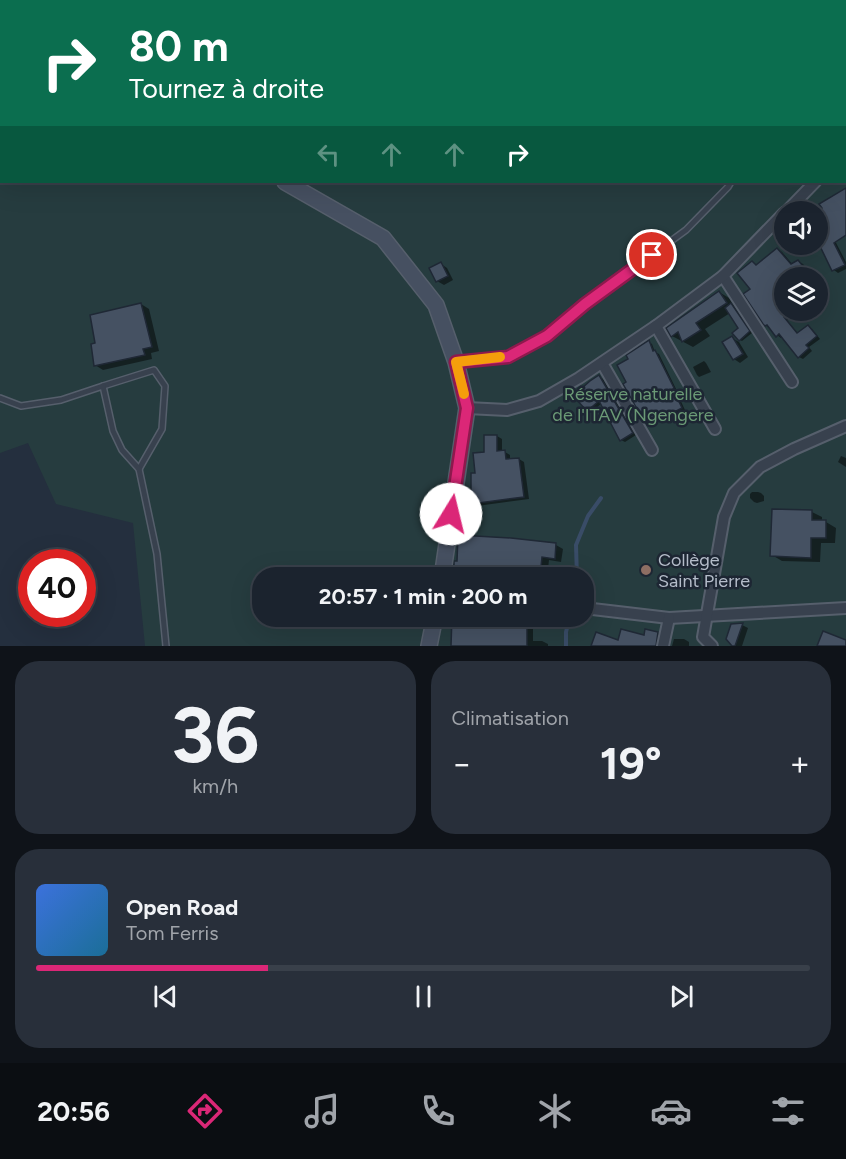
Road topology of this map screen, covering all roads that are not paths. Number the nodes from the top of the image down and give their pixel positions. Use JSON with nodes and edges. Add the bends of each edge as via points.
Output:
{"nodes":[{"id":1,"x":287,"y":183,"type":"edge"},
{"id":2,"x":730,"y":183,"type":"edge"},
{"id":3,"x":814,"y":183,"type":"edge"},
{"id":4,"x":796,"y":201,"type":"edge"},
{"id":5,"x":774,"y":223,"type":"edge"},
{"id":6,"x":723,"y":276,"type":"junction"},
{"id":7,"x":656,"y":326,"type":"junction"},
{"id":8,"x":456,"y":362,"type":"junction"},
{"id":9,"x":602,"y":363,"type":"junction"},
{"id":10,"x":792,"y":382,"type":"dead end"},
{"id":11,"x":103,"y":386,"type":"junction"},
{"id":12,"x":0,"y":398,"type":"edge"},
{"id":13,"x":467,"y":408,"type":"junction"},
{"id":14,"x":846,"y":426,"type":"edge"},
{"id":15,"x":715,"y":429,"type":"dead end"},
{"id":16,"x":652,"y":450,"type":"dead end"},
{"id":17,"x":139,"y":469,"type":"junction"},
{"id":18,"x":444,"y":567,"type":"edge"},
{"id":19,"x":846,"y":608,"type":"edge"},
{"id":20,"x":594,"y":609,"type":"edge"},
{"id":21,"x":705,"y":617,"type":"junction"},
{"id":22,"x":669,"y":618,"type":"junction"},
{"id":23,"x":433,"y":627,"type":"edge"},
{"id":24,"x":166,"y":646,"type":"edge"},
{"id":25,"x":429,"y":646,"type":"edge"},
{"id":26,"x":663,"y":646,"type":"edge"},
{"id":27,"x":712,"y":646,"type":"edge"}],
"edges":[{"from":1,"to":8,"type":"street","via":[[383,238],[436,304]]},
{"from":2,"to":8,"type":"lane","via":[[686,230],[547,336],[508,357]]},
{"from":3,"to":4,"type":"street"},
{"from":5,"to":6,"type":"street"},
{"from":6,"to":7,"type":"street"},
{"from":6,"to":10,"type":"street"},
{"from":7,"to":9,"type":"street"},
{"from":7,"to":15,"type":"street"},
{"from":8,"to":13,"type":"street"},
{"from":9,"to":13,"type":"street","via":[[539,401],[507,410]]},
{"from":9,"to":16,"type":"street"},
{"from":11,"to":12,"type":"lane","via":[[61,400],[21,406]]},
{"from":11,"to":17,"type":"lane","via":[[113,431],[122,450]]},
{"from":11,"to":17,"type":"lane","via":[[154,370],[165,386],[162,429]]},
{"from":13,"to":18,"type":"street"},
{"from":14,"to":21,"type":"street","via":[[760,467],[734,493],[724,517]]},
{"from":17,"to":24,"type":"lane","via":[[157,554]]},
{"from":19,"to":21,"type":"street"},
{"from":20,"to":22,"type":"street"},
{"from":21,"to":22,"type":"street"},
{"from":21,"to":27,"type":"street","via":[[702,637]]},
{"from":22,"to":26,"type":"street"},
{"from":23,"to":25,"type":"street"}]}
